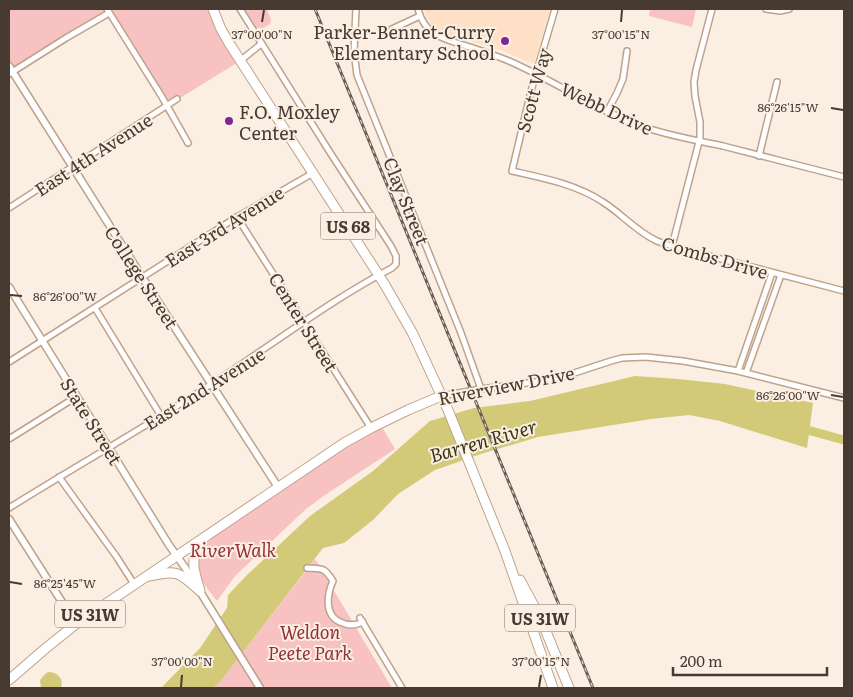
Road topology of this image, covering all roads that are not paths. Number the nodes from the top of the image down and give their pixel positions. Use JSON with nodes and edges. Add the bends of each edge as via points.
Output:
{"nodes":[{"id":1,"x":213,"y":9,"type":"edge"},
{"id":2,"x":240,"y":9,"type":"edge"},
{"id":3,"x":356,"y":9,"type":"edge"},
{"id":4,"x":418,"y":9,"type":"edge"},
{"id":5,"x":555,"y":9,"type":"edge"},
{"id":6,"x":712,"y":9,"type":"edge"},
{"id":7,"x":766,"y":9,"type":"edge"},
{"id":8,"x":789,"y":9,"type":"edge"},
{"id":9,"x":108,"y":11,"type":"edge"},
{"id":10,"x":420,"y":16,"type":"junction"},
{"id":11,"x":392,"y":28,"type":"dead end"},
{"id":12,"x":261,"y":44,"type":"junction"},
{"id":13,"x":627,"y":51,"type":"dead end"},
{"id":14,"x":240,"y":60,"type":"junction"},
{"id":15,"x":10,"y":71,"type":"edge"},
{"id":16,"x":536,"y":74,"type":"junction"},
{"id":17,"x":777,"y":82,"type":"dead end"},
{"id":18,"x":177,"y":100,"type":"dead end"},
{"id":19,"x":167,"y":106,"type":"junction"},
{"id":20,"x":607,"y":112,"type":"junction"},
{"id":21,"x":699,"y":141,"type":"junction"},
{"id":22,"x":188,"y":143,"type":"dead end"},
{"id":23,"x":758,"y":156,"type":"junction"},
{"id":24,"x":73,"y":168,"type":"junction"},
{"id":25,"x":512,"y":171,"type":"joint"},
{"id":26,"x":313,"y":173,"type":"junction"},
{"id":27,"x":844,"y":177,"type":"edge"},
{"id":28,"x":9,"y":208,"type":"edge"},
{"id":29,"x":237,"y":216,"type":"junction"},
{"id":30,"x":672,"y":246,"type":"junction"},
{"id":31,"x":772,"y":273,"type":"junction"},
{"id":32,"x":379,"y":275,"type":"junction"},
{"id":33,"x":781,"y":275,"type":"junction"},
{"id":34,"x":142,"y":277,"type":"junction"},
{"id":35,"x":9,"y":287,"type":"edge"},
{"id":36,"x":844,"y":291,"type":"edge"},
{"id":37,"x":95,"y":308,"type":"junction"},
{"id":38,"x":304,"y":323,"type":"junction"},
{"id":39,"x":42,"y":340,"type":"junction"},
{"id":40,"x":9,"y":362,"type":"edge"},
{"id":41,"x":738,"y":371,"type":"junction"},
{"id":42,"x":746,"y":373,"type":"junction"},
{"id":43,"x":211,"y":384,"type":"junction"},
{"id":44,"x":481,"y":389,"type":"junction"},
{"id":45,"x":441,"y":396,"type":"junction"},
{"id":46,"x":76,"y":397,"type":"junction"},
{"id":47,"x":844,"y":398,"type":"edge"},
{"id":48,"x":161,"y":416,"type":"junction"},
{"id":49,"x":371,"y":428,"type":"junction"},
{"id":50,"x":9,"y":439,"type":"edge"},
{"id":51,"x":109,"y":448,"type":"junction"},
{"id":52,"x":60,"y":477,"type":"junction"},
{"id":53,"x":278,"y":487,"type":"junction"},
{"id":54,"x":9,"y":508,"type":"edge"},
{"id":55,"x":9,"y":519,"type":"edge"},
{"id":56,"x":213,"y":531,"type":"junction"},
{"id":57,"x":505,"y":551,"type":"junction"},
{"id":58,"x":176,"y":556,"type":"junction"},
{"id":59,"x":307,"y":568,"type":"dead end"},
{"id":60,"x":144,"y":578,"type":"junction"},
{"id":61,"x":134,"y":584,"type":"junction"},
{"id":62,"x":201,"y":594,"type":"junction"},
{"id":63,"x":76,"y":624,"type":"junction"},
{"id":64,"x":9,"y":680,"type":"edge"},
{"id":65,"x":260,"y":688,"type":"edge"},
{"id":66,"x":402,"y":688,"type":"edge"},
{"id":67,"x":553,"y":688,"type":"edge"},
{"id":68,"x":569,"y":688,"type":"edge"}],
"edges":[{"from":1,"to":14,"type":"main road","number":"US 68"},
{"from":2,"to":12,"type":"street"},
{"from":3,"to":44,"type":"street","name":"Clay Street","via":[[354,52],[357,75]]},
{"from":4,"to":10,"type":"street","name":"Webb Drive"},
{"from":5,"to":16,"type":"street","name":"Scott Way"},
{"from":6,"to":21,"type":"street","via":[[694,82],[700,122]]},
{"from":7,"to":8,"type":"street"},
{"from":9,"to":15,"type":"street"},
{"from":9,"to":19,"type":"street"},
{"from":10,"to":11,"type":"street"},
{"from":10,"to":16,"type":"street","name":"Webb Drive","via":[[427,27],[440,37],[503,58]]},
{"from":12,"to":14,"type":"street"},
{"from":12,"to":32,"type":"street","name":"East 2nd Avenue","via":[[391,246],[396,264]]},
{"from":13,"to":20,"type":"street","via":[[623,79]]},
{"from":14,"to":26,"type":"main road","number":"US 68"},
{"from":15,"to":24,"type":"street","name":"College Street"},
{"from":16,"to":20,"type":"street","name":"Webb Drive"},
{"from":16,"to":25,"type":"street","name":"Scott Way"},
{"from":17,"to":23,"type":"street"},
{"from":18,"to":19,"type":"street","name":"East 4th Avenue"},
{"from":19,"to":22,"type":"street"},
{"from":19,"to":24,"type":"street","name":"East 4th Avenue"},
{"from":20,"to":21,"type":"street","name":"Webb Drive","via":[[643,127]]},
{"from":21,"to":23,"type":"street","name":"Webb Drive"},
{"from":21,"to":30,"type":"street"},
{"from":23,"to":27,"type":"street","name":"Webb Drive"},
{"from":24,"to":28,"type":"street","name":"East 4th Avenue"},
{"from":24,"to":34,"type":"street","name":"College Street"},
{"from":25,"to":30,"type":"street","name":"Combs Drive","via":[[561,183],[597,198],[652,238]]},
{"from":26,"to":29,"type":"street","name":"East 3rd Avenue"},
{"from":26,"to":32,"type":"main road","number":"US 68"},
{"from":29,"to":34,"type":"street","name":"East 3rd Avenue"},
{"from":29,"to":38,"type":"street","name":"Center Street"},
{"from":30,"to":31,"type":"street","name":"Combs Drive"},
{"from":31,"to":33,"type":"street","name":"Combs Drive"},
{"from":31,"to":41,"type":"street"},
{"from":32,"to":38,"type":"street","name":"East 2nd Avenue"},
{"from":32,"to":45,"type":"main road","number":"US 68","via":[[413,334]]},
{"from":33,"to":36,"type":"street","name":"Combs Drive"},
{"from":33,"to":42,"type":"street"},
{"from":34,"to":37,"type":"street","name":"East 3rd Avenue"},
{"from":34,"to":43,"type":"street","name":"College Street"},
{"from":35,"to":39,"type":"street","name":"State Street"},
{"from":37,"to":39,"type":"street","name":"East 3rd Avenue"},
{"from":37,"to":48,"type":"street"},
{"from":38,"to":43,"type":"street","name":"East 2nd Avenue"},
{"from":38,"to":49,"type":"street","name":"Center Street"},
{"from":39,"to":40,"type":"street","name":"East 3rd Avenue"},
{"from":39,"to":46,"type":"street","name":"State Street"},
{"from":41,"to":42,"type":"street","name":"Riverview Drive"},
{"from":41,"to":44,"type":"street","name":"Riverview Drive","via":[[634,357],[548,380]]},
{"from":42,"to":47,"type":"street","name":"Riverview Drive"},
{"from":43,"to":48,"type":"street","name":"East 2nd Avenue"},
{"from":43,"to":53,"type":"street","name":"College Street"},
{"from":44,"to":45,"type":"street","name":"Riverview Drive"},
{"from":45,"to":49,"type":"main road","name":"Riverview Drive","number":"US 31W"},
{"from":45,"to":57,"type":"main road","number":"US 31W"},
{"from":46,"to":50,"type":"street"},
{"from":46,"to":51,"type":"street","name":"State Street"},
{"from":48,"to":51,"type":"street","name":"East 2nd Avenue"},
{"from":49,"to":53,"type":"main road","name":"Riverview Drive","number":"US 31W"},
{"from":51,"to":52,"type":"street","name":"East 2nd Avenue"},
{"from":51,"to":58,"type":"street","name":"State Street"},
{"from":52,"to":54,"type":"street","name":"East 2nd Avenue"},
{"from":52,"to":61,"type":"street"},
{"from":53,"to":56,"type":"main road","name":"Riverview Drive","number":"US 31W"},
{"from":55,"to":63,"type":"street"},
{"from":56,"to":58,"type":"main road","name":"Riverview Drive","number":"US 31W"},
{"from":56,"to":62,"type":"main road","via":[[196,551],[194,559]]},
{"from":57,"to":67,"type":"main road","number":"US 31W"},
{"from":57,"to":68,"type":"main road","number":"US 31W","via":[[541,620]]},
{"from":58,"to":60,"type":"main road","number":"US 31W"},
{"from":58,"to":62,"type":"street","name":"State Street"},
{"from":59,"to":66,"type":"street","via":[[326,570],[334,581],[329,590],[329,612],[335,620],[346,625],[358,625],[362,620]]},
{"from":60,"to":61,"type":"main road","number":"US 31W"},
{"from":60,"to":62,"type":"main road","via":[[173,572],[184,576]]},
{"from":61,"to":63,"type":"main road","number":"US 31W"},
{"from":62,"to":65,"type":"street","name":"State Street"},
{"from":63,"to":64,"type":"main road","number":"US 31W"}]}
